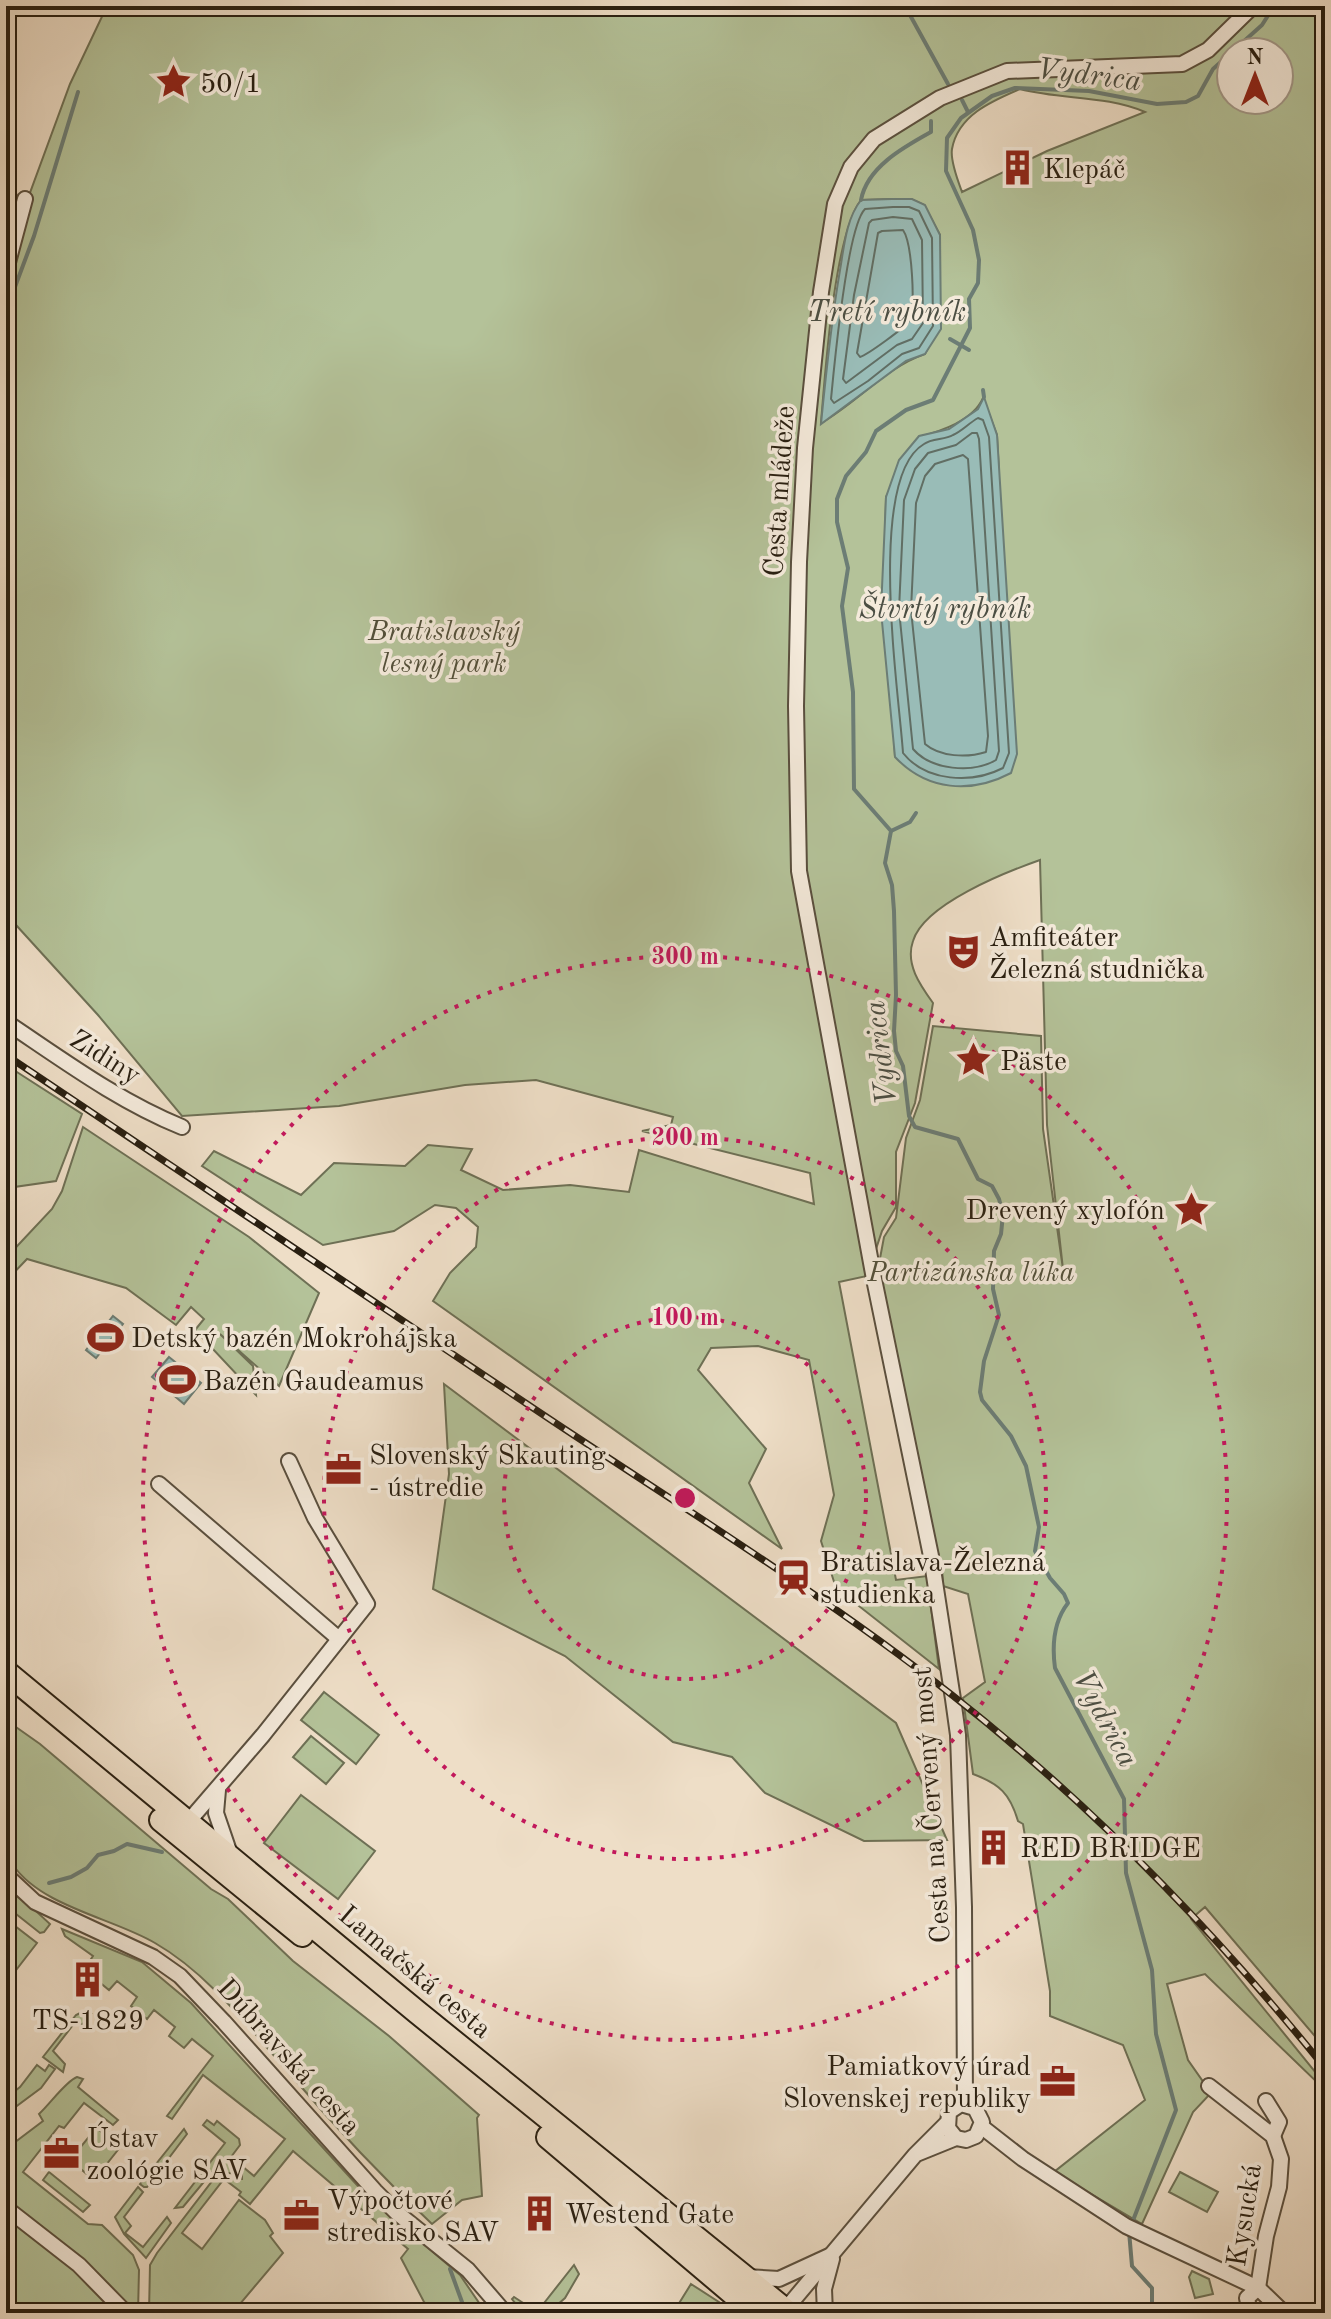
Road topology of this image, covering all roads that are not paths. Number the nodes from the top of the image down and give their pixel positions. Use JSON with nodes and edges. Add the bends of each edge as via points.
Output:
{"nodes":[{"id":1,"x":1253,"y":6,"type":"edge"},
{"id":2,"x":25,"y":199,"type":"dead end"},
{"id":3,"x":6,"y":270,"type":"edge"},
{"id":4,"x":6,"y":1022,"type":"edge"},
{"id":5,"x":182,"y":1127,"type":"dead end"},
{"id":6,"x":872,"y":1271,"type":"joint"},
{"id":7,"x":289,"y":1461,"type":"dead end"},
{"id":8,"x":159,"y":1484,"type":"dead end"},
{"id":9,"x":339,"y":1639,"type":"junction"},
{"id":10,"x":6,"y":1672,"type":"edge"},
{"id":11,"x":6,"y":1692,"type":"edge"},
{"id":12,"x":220,"y":1787,"type":"junction"},
{"id":13,"x":186,"y":1831,"type":"junction"},
{"id":14,"x":230,"y":1854,"type":"junction"},
{"id":15,"x":6,"y":1875,"type":"edge"},
{"id":16,"x":1209,"y":2086,"type":"dead end"},
{"id":17,"x":1266,"y":2101,"type":"dead end"},
{"id":18,"x":965,"y":2104,"type":"junction"},
{"id":19,"x":946,"y":2124,"type":"junction"},
{"id":20,"x":982,"y":2127,"type":"junction"},
{"id":21,"x":1273,"y":2136,"type":"junction"},
{"id":22,"x":956,"y":2138,"type":"junction"},
{"id":23,"x":915,"y":2155,"type":"junction"},
{"id":24,"x":6,"y":2208,"type":"edge"},
{"id":25,"x":833,"y":2255,"type":"junction"},
{"id":26,"x":746,"y":2277,"type":"junction"},
{"id":27,"x":1258,"y":2288,"type":"junction"},
{"id":28,"x":785,"y":2312,"type":"edge"},
{"id":29,"x":126,"y":2313,"type":"edge"},
{"id":30,"x":505,"y":2313,"type":"edge"},
{"id":31,"x":756,"y":2313,"type":"edge"},
{"id":32,"x":825,"y":2313,"type":"edge"},
{"id":33,"x":1250,"y":2313,"type":"edge"},
{"id":34,"x":1284,"y":2313,"type":"edge"}],
"edges":[{"from":1,"to":6,"type":"street","name":"Cesta mládeže","via":[[1208,50],[1182,64],[1007,71],[948,94],[874,139],[851,167],[835,204],[805,448],[796,706],[799,871]]},
{"from":2,"to":3,"type":"street"},
{"from":4,"to":5,"type":"street","name":"Zidiny","via":[[102,1087]]},
{"from":6,"to":18,"type":"street","name":"Cesta na Červený most","via":[[931,1556],[958,1735]]},
{"from":7,"to":9,"type":"street","via":[[315,1518],[367,1604]]},
{"from":8,"to":9,"type":"street"},
{"from":9,"to":12,"type":"street"},
{"from":10,"to":13,"type":"main road","name":"Lamačská cesta"},
{"from":11,"to":13,"type":"main road","name":"Lamačská cesta"},
{"from":12,"to":13,"type":"street"},
{"from":12,"to":14,"type":"street","via":[[216,1813]]},
{"from":13,"to":14,"type":"main road","name":"Lamačská cesta"},
{"from":13,"to":31,"type":"main road","name":"Lamačská cesta"},
{"from":14,"to":26,"type":"main road","name":"Lamačská cesta"},
{"from":15,"to":30,"type":"street","name":"Dúbravská cesta","via":[[35,1902],[153,1957],[180,1976],[385,2201],[468,2270]]},
{"from":16,"to":21,"type":"street","name":"Kysucká"},
{"from":17,"to":21,"type":"street","via":[[1279,2122]]},
{"from":18,"to":19,"type":"street","via":[[952,2109]]},
{"from":18,"to":20,"type":"street","via":[[979,2111]]},
{"from":19,"to":22,"type":"street"},
{"from":19,"to":23,"type":"street"},
{"from":20,"to":22,"type":"street","via":[[971,2139]]},
{"from":20,"to":27,"type":"street","via":[[1126,2226]]},
{"from":21,"to":27,"type":"street","name":"Kysucká","via":[[1281,2159],[1279,2187]]},
{"from":22,"to":23,"type":"street"},
{"from":23,"to":25,"type":"street"},
{"from":24,"to":29,"type":"street","via":[[79,2265]]},
{"from":25,"to":26,"type":"street","via":[[779,2279]]},
{"from":25,"to":28,"type":"street"},
{"from":25,"to":32,"type":"street","via":[[824,2289]]},
{"from":26,"to":28,"type":"main road","name":"Lamačská cesta"},
{"from":27,"to":33,"type":"street","name":"Kysucká","via":[[1247,2298]]},
{"from":27,"to":34,"type":"street"}]}
